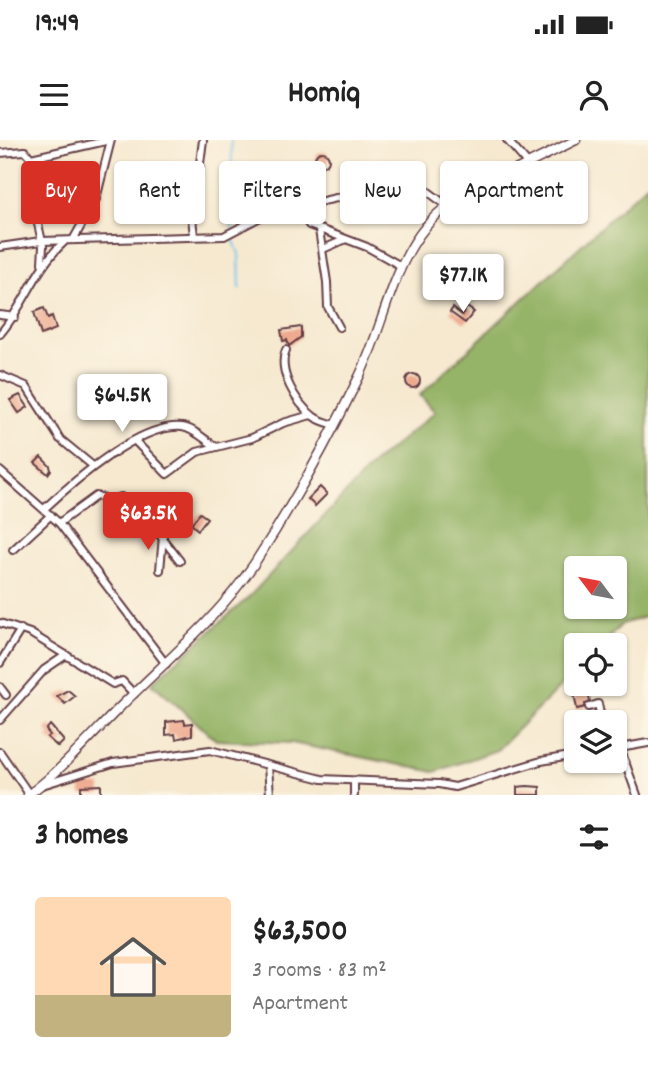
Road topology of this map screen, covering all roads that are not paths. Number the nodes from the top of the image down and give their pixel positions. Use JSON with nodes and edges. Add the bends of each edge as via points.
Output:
{"nodes":[{"id":1,"x":111,"y":140,"type":"edge"},
{"id":2,"x":203,"y":140,"type":"edge"},
{"id":3,"x":507,"y":140,"type":"edge"},
{"id":4,"x":576,"y":140,"type":"edge"},
{"id":5,"x":0,"y":153,"type":"edge"},
{"id":6,"x":31,"y":158,"type":"junction"},
{"id":7,"x":525,"y":161,"type":"edge"},
{"id":8,"x":534,"y":161,"type":"edge"},
{"id":9,"x":326,"y":199,"type":"edge"},
{"id":10,"x":440,"y":200,"type":"edge"},
{"id":11,"x":440,"y":212,"type":"edge"},
{"id":12,"x":248,"y":224,"type":"edge"},
{"id":13,"x":310,"y":224,"type":"edge"},
{"id":14,"x":319,"y":230,"type":"junction"},
{"id":15,"x":194,"y":236,"type":"junction"},
{"id":16,"x":344,"y":240,"type":"junction"},
{"id":17,"x":41,"y":241,"type":"junction"},
{"id":18,"x":69,"y":241,"type":"junction"},
{"id":19,"x":0,"y":247,"type":"edge"},
{"id":20,"x":323,"y":249,"type":"junction"},
{"id":21,"x":42,"y":265,"type":"junction"},
{"id":22,"x":401,"y":266,"type":"junction"},
{"id":23,"x":0,"y":315,"type":"edge"},
{"id":24,"x":15,"y":317,"type":"junction"},
{"id":25,"x":339,"y":327,"type":"dead end"},
{"id":26,"x":0,"y":334,"type":"edge"},
{"id":27,"x":286,"y":350,"type":"dead end"},
{"id":28,"x":0,"y":375,"type":"edge"},
{"id":29,"x":311,"y":415,"type":"junction"},
{"id":30,"x":334,"y":425,"type":"junction"},
{"id":31,"x":135,"y":441,"type":"junction"},
{"id":32,"x":215,"y":446,"type":"junction"},
{"id":33,"x":93,"y":466,"type":"junction"},
{"id":34,"x":0,"y":471,"type":"edge"},
{"id":35,"x":44,"y":509,"type":"junction"},
{"id":36,"x":51,"y":515,"type":"junction"},
{"id":37,"x":59,"y":523,"type":"junction"},
{"id":38,"x":163,"y":536,"type":"junction"},
{"id":39,"x":13,"y":550,"type":"dead end"},
{"id":40,"x":180,"y":561,"type":"dead end"},
{"id":41,"x":160,"y":570,"type":"dead end"},
{"id":42,"x":0,"y":623,"type":"edge"},
{"id":43,"x":21,"y":629,"type":"junction"},
{"id":44,"x":66,"y":655,"type":"junction"},
{"id":45,"x":0,"y":663,"type":"edge"},
{"id":46,"x":166,"y":664,"type":"junction"},
{"id":47,"x":0,"y":687,"type":"edge"},
{"id":48,"x":134,"y":694,"type":"junction"},
{"id":49,"x":6,"y":695,"type":"dead end"},
{"id":50,"x":589,"y":707,"type":"dead end"},
{"id":51,"x":601,"y":710,"type":"edge"},
{"id":52,"x":0,"y":720,"type":"edge"},
{"id":53,"x":648,"y":743,"type":"edge"},
{"id":54,"x":627,"y":747,"type":"edge"},
{"id":55,"x":0,"y":752,"type":"edge"},
{"id":56,"x":564,"y":757,"type":"edge"},
{"id":57,"x":268,"y":766,"type":"junction"},
{"id":58,"x":627,"y":772,"type":"edge"},
{"id":59,"x":354,"y":782,"type":"junction"},
{"id":60,"x":455,"y":791,"type":"edge"},
{"id":61,"x":33,"y":792,"type":"edge"},
{"id":62,"x":270,"y":795,"type":"edge"},
{"id":63,"x":354,"y":795,"type":"edge"},
{"id":64,"x":637,"y":795,"type":"edge"}],
"edges":[{"from":1,"to":6,"type":"street"},
{"from":1,"to":18,"type":"street","via":[[96,199]]},
{"from":2,"to":15,"type":"street","via":[[199,171],[189,191]]},
{"from":3,"to":7,"type":"street"},
{"from":4,"to":8,"type":"street"},
{"from":5,"to":6,"type":"street","via":[[24,151]]},
{"from":6,"to":17,"type":"street","via":[[30,189]]},
{"from":9,"to":10,"type":"street","via":[[414,187]]},
{"from":11,"to":22,"type":"street"},
{"from":12,"to":15,"type":"street","via":[[224,236]]},
{"from":13,"to":14,"type":"street"},
{"from":14,"to":16,"type":"street"},
{"from":14,"to":20,"type":"street"},
{"from":15,"to":18,"type":"street"},
{"from":16,"to":20,"type":"street"},
{"from":16,"to":22,"type":"street"},
{"from":17,"to":18,"type":"street"},
{"from":17,"to":19,"type":"street"},
{"from":17,"to":21,"type":"street"},
{"from":18,"to":21,"type":"street"},
{"from":20,"to":25,"type":"street","via":[[328,307]]},
{"from":21,"to":24,"type":"street"},
{"from":22,"to":30,"type":"street","via":[[375,345]]},
{"from":23,"to":24,"type":"street"},
{"from":24,"to":26,"type":"street"},
{"from":27,"to":29,"type":"street","via":[[285,376]]},
{"from":28,"to":33,"type":"street","via":[[26,386],[60,439]]},
{"from":29,"to":30,"type":"street"},
{"from":29,"to":32,"type":"street","via":[[233,444]]},
{"from":30,"to":46,"type":"street","via":[[255,562]]},
{"from":31,"to":32,"type":"street","via":[[150,432],[183,427]]},
{"from":31,"to":32,"type":"street","via":[[165,474],[197,452]]},
{"from":31,"to":33,"type":"street"},
{"from":33,"to":35,"type":"street"},
{"from":34,"to":35,"type":"street","via":[[6,482]]},
{"from":35,"to":36,"type":"street"},
{"from":36,"to":37,"type":"street"},
{"from":36,"to":39,"type":"street"},
{"from":37,"to":38,"type":"street","via":[[96,496],[121,497]]},
{"from":37,"to":46,"type":"street"},
{"from":38,"to":40,"type":"street"},
{"from":38,"to":41,"type":"street"},
{"from":42,"to":43,"type":"street"},
{"from":43,"to":44,"type":"street"},
{"from":43,"to":45,"type":"street"},
{"from":44,"to":48,"type":"street","via":[[113,684],[122,681]]},
{"from":44,"to":52,"type":"street","via":[[44,670]]},
{"from":46,"to":48,"type":"street"},
{"from":47,"to":49,"type":"street"},
{"from":48,"to":61,"type":"street"},
{"from":50,"to":51,"type":"street","via":[[598,704]]},
{"from":53,"to":54,"type":"street"},
{"from":55,"to":61,"type":"street"},
{"from":56,"to":60,"type":"street"},
{"from":57,"to":59,"type":"street"},
{"from":57,"to":61,"type":"street","via":[[219,751],[202,751],[113,763]]},
{"from":57,"to":62,"type":"street"},
{"from":58,"to":64,"type":"street"},
{"from":59,"to":60,"type":"street","via":[[439,784]]},
{"from":59,"to":63,"type":"street"}]}
